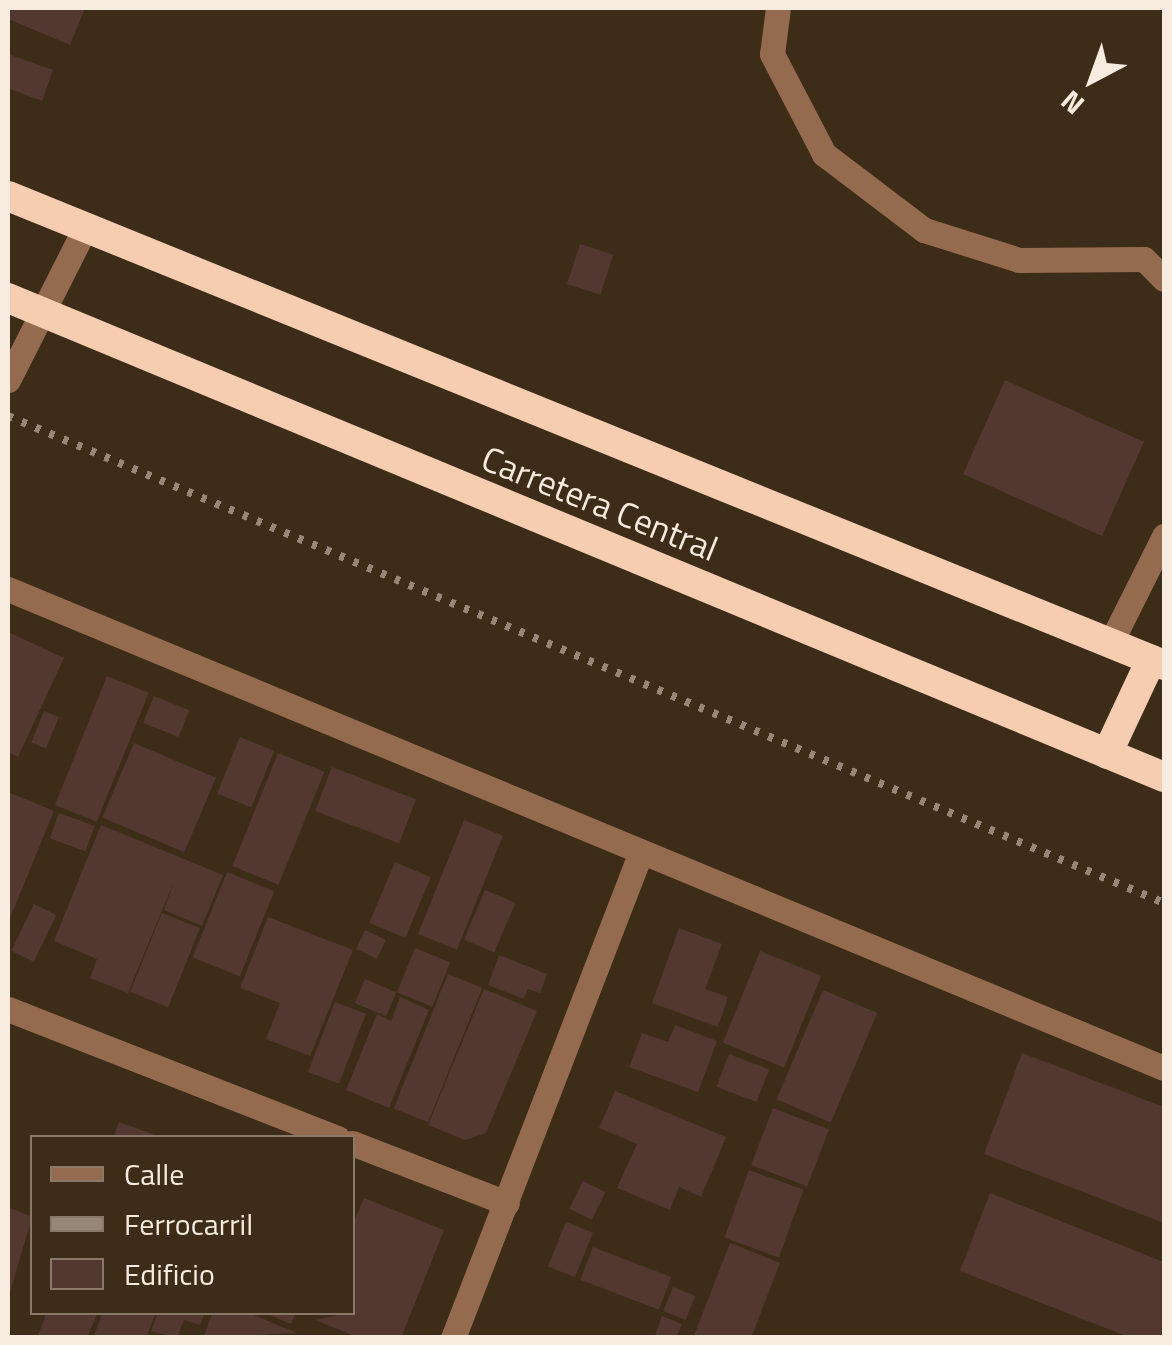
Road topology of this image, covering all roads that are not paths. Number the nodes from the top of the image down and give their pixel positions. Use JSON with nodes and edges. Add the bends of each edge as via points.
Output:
{"nodes":[{"id":1,"x":778,"y":8,"type":"edge"},
{"id":2,"x":8,"y":196,"type":"edge"},
{"id":3,"x":85,"y":228,"type":"junction"},
{"id":4,"x":1164,"y":279,"type":"edge"},
{"id":5,"x":8,"y":298,"type":"edge"},
{"id":6,"x":44,"y":313,"type":"junction"},
{"id":7,"x":8,"y":380,"type":"edge"},
{"id":8,"x":1164,"y":536,"type":"edge"},
{"id":9,"x":8,"y":589,"type":"edge"},
{"id":10,"x":1112,"y":642,"type":"junction"},
{"id":11,"x":1158,"y":663,"type":"edge"},
{"id":12,"x":1107,"y":754,"type":"junction"},
{"id":13,"x":1164,"y":777,"type":"edge"},
{"id":14,"x":639,"y":857,"type":"junction"},
{"id":15,"x":8,"y":1008,"type":"edge"},
{"id":16,"x":1164,"y":1068,"type":"edge"},
{"id":17,"x":330,"y":1135,"type":"edge"},
{"id":18,"x":355,"y":1144,"type":"edge"},
{"id":19,"x":507,"y":1203,"type":"junction"},
{"id":20,"x":454,"y":1338,"type":"edge"}],
"edges":[{"from":1,"to":4,"type":"street","via":[[772,54],[824,154],[924,230],[1018,260],[1144,258]]},
{"from":2,"to":3,"type":"highway","name":"Carretera Central"},
{"from":3,"to":6,"type":"street"},
{"from":3,"to":10,"type":"highway","name":"Carretera Central"},
{"from":5,"to":6,"type":"highway","name":"Carretera Central"},
{"from":6,"to":7,"type":"street"},
{"from":6,"to":12,"type":"highway","name":"Carretera Central"},
{"from":8,"to":10,"type":"street"},
{"from":9,"to":14,"type":"street"},
{"from":10,"to":11,"type":"highway","name":"Carretera Central"},
{"from":11,"to":12,"type":"highway"},
{"from":12,"to":13,"type":"highway","name":"Carretera Central"},
{"from":14,"to":16,"type":"street"},
{"from":14,"to":19,"type":"street"},
{"from":15,"to":17,"type":"street"},
{"from":18,"to":19,"type":"street"},
{"from":19,"to":20,"type":"street"}]}
